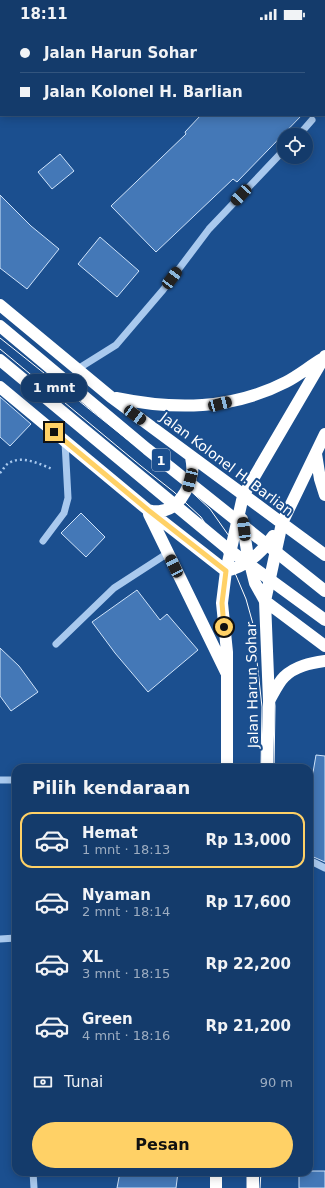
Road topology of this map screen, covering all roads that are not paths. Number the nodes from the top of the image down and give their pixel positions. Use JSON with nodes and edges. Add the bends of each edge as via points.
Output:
{"nodes":[{"id":1,"x":312,"y":120,"type":"dead end"},
{"id":2,"x":305,"y":128,"type":"edge"},
{"id":3,"x":277,"y":157,"type":"edge"},
{"id":4,"x":0,"y":305,"type":"edge"},
{"id":5,"x":0,"y":326,"type":"edge"},
{"id":6,"x":324,"y":356,"type":"edge"},
{"id":7,"x":0,"y":360,"type":"edge"},
{"id":8,"x":76,"y":370,"type":"junction"},
{"id":9,"x":0,"y":387,"type":"edge"},
{"id":10,"x":111,"y":397,"type":"junction"},
{"id":11,"x":325,"y":434,"type":"edge"},
{"id":12,"x":65,"y":442,"type":"junction"},
{"id":13,"x":316,"y":454,"type":"junction"},
{"id":14,"x":192,"y":457,"type":"junction"},
{"id":15,"x":325,"y":495,"type":"edge"},
{"id":16,"x":244,"y":496,"type":"junction"},
{"id":17,"x":148,"y":510,"type":"junction"},
{"id":18,"x":282,"y":523,"type":"junction"},
{"id":19,"x":43,"y":541,"type":"dead end"},
{"id":20,"x":168,"y":553,"type":"junction"},
{"id":21,"x":325,"y":556,"type":"edge"},
{"id":22,"x":249,"y":560,"type":"junction"},
{"id":23,"x":226,"y":571,"type":"junction"},
{"id":24,"x":325,"y":591,"type":"edge"},
{"id":25,"x":265,"y":601,"type":"junction"},
{"id":26,"x":325,"y":620,"type":"edge"},
{"id":27,"x":56,"y":644,"type":"dead end"},
{"id":28,"x":325,"y":646,"type":"edge"},
{"id":29,"x":325,"y":661,"type":"edge"},
{"id":30,"x":227,"y":675,"type":"junction"},
{"id":31,"x":269,"y":701,"type":"junction"},
{"id":32,"x":227,"y":764,"type":"edge"},
{"id":33,"x":267,"y":764,"type":"edge"},
{"id":34,"x":0,"y":780,"type":"edge"},
{"id":35,"x":12,"y":780,"type":"edge"},
{"id":36,"x":313,"y":863,"type":"edge"},
{"id":37,"x":325,"y":868,"type":"edge"},
{"id":38,"x":12,"y":938,"type":"edge"},
{"id":39,"x":0,"y":939,"type":"edge"},
{"id":40,"x":34,"y":1176,"type":"edge"},
{"id":41,"x":216,"y":1176,"type":"edge"},
{"id":42,"x":253,"y":1176,"type":"edge"},
{"id":43,"x":34,"y":1188,"type":"edge"},
{"id":44,"x":216,"y":1188,"type":"edge"},
{"id":45,"x":253,"y":1188,"type":"edge"}],
"edges":[{"from":1,"to":2,"type":"lane"},
{"from":3,"to":8,"type":"lane","via":[[209,229],[163,290],[116,345]]},
{"from":4,"to":8,"type":"highway","name":"Jalan Kolonel H. Barlian","number":"1"},
{"from":5,"to":24,"type":"highway","number":"1","bridge":true},
{"from":6,"to":10,"type":"highway","via":[[287,382],[220,404],[166,406],[141,404]]},
{"from":6,"to":16,"type":"highway"},
{"from":7,"to":26,"type":"highway","number":"1","bridge":true,"via":[[228,548]]},
{"from":8,"to":10,"type":"highway","name":"Jalan Kolonel H. Barlian","number":"1"},
{"from":9,"to":12,"type":"highway"},
{"from":10,"to":14,"type":"highway","name":"Jalan Kolonel H. Barlian","number":"1"},
{"from":11,"to":13,"type":"highway"},
{"from":12,"to":17,"type":"highway"},
{"from":12,"to":19,"type":"lane","via":[[68,498],[64,513]]},
{"from":13,"to":15,"type":"highway"},
{"from":13,"to":18,"type":"highway"},
{"from":14,"to":16,"type":"highway","name":"Jalan Kolonel H. Barlian","number":"1"},
{"from":14,"to":17,"type":"highway","via":[[188,488],[181,499],[171,508],[160,511]]},
{"from":16,"to":18,"type":"highway","name":"Jalan Kolonel H. Barlian"},
{"from":16,"to":22,"type":"highway","via":[[242,518]]},
{"from":16,"to":23,"type":"highway","name":"Jalan Harun Sohar"},
{"from":17,"to":20,"type":"highway"},
{"from":17,"to":23,"type":"highway"},
{"from":18,"to":21,"type":"highway","name":"Jalan Kolonel H. Barlian"},
{"from":18,"to":22,"type":"highway","via":[[264,550]]},
{"from":18,"to":25,"type":"highway"},
{"from":20,"to":27,"type":"lane","via":[[114,588]]},
{"from":20,"to":30,"type":"highway"},
{"from":22,"to":23,"type":"highway","via":[[240,568]]},
{"from":22,"to":25,"type":"highway","via":[[255,583]]},
{"from":23,"to":30,"type":"highway","name":"Jalan Harun Sohar","via":[[222,603]]},
{"from":25,"to":28,"type":"highway"},
{"from":25,"to":31,"type":"highway","name":"Jalan Harun Sohar"},
{"from":29,"to":31,"type":"highway","via":[[301,666],[284,677]]},
{"from":30,"to":32,"type":"highway","name":"Jalan Harun Sohar"},
{"from":31,"to":33,"type":"highway","name":"Jalan Harun Sohar"},
{"from":34,"to":35,"type":"lane"},
{"from":36,"to":37,"type":"lane"},
{"from":38,"to":39,"type":"lane"},
{"from":40,"to":43,"type":"lane"},
{"from":41,"to":44,"type":"highway"},
{"from":42,"to":45,"type":"highway"}]}
